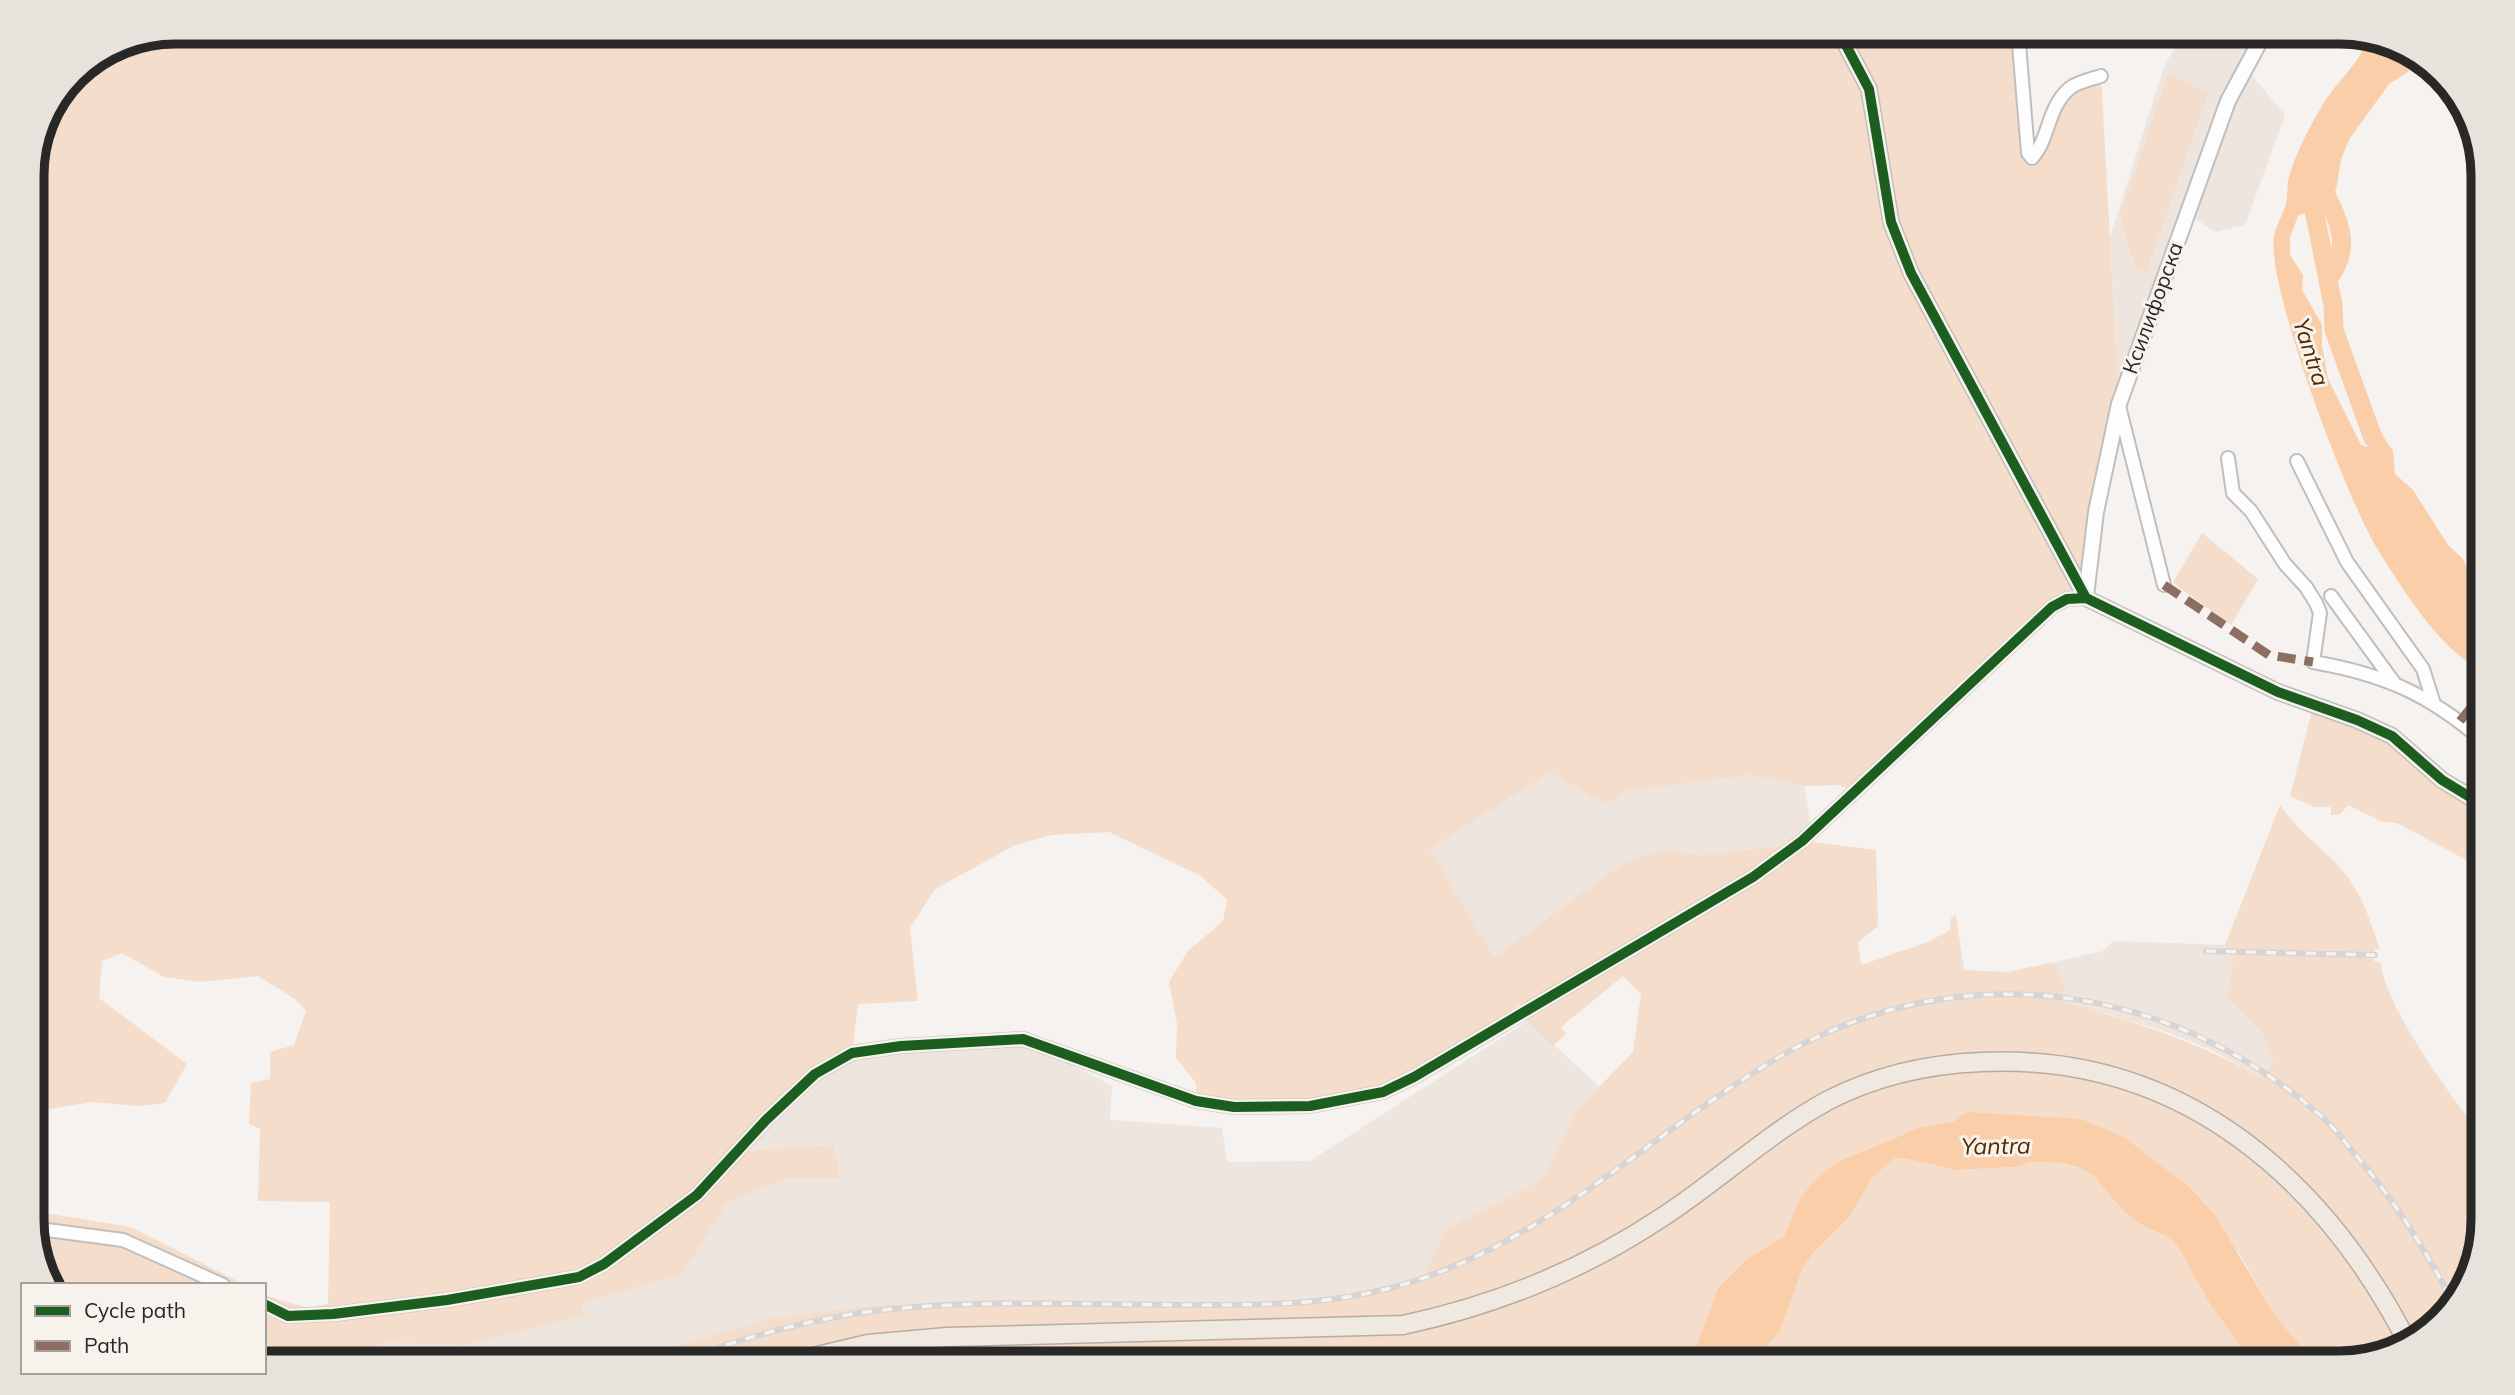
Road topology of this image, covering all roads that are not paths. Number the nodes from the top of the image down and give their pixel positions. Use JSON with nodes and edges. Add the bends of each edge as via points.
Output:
{"nodes":[{"id":1,"x":1845,"y":44,"type":"edge"},
{"id":2,"x":2019,"y":44,"type":"edge"},
{"id":3,"x":2258,"y":44,"type":"edge"},
{"id":4,"x":2101,"y":76,"type":"dead end"},
{"id":5,"x":2119,"y":404,"type":"junction"},
{"id":6,"x":2228,"y":458,"type":"dead end"},
{"id":7,"x":2297,"y":461,"type":"dead end"},
{"id":8,"x":2164,"y":585,"type":"dead end"},
{"id":9,"x":2332,"y":596,"type":"dead end"},
{"id":10,"x":2086,"y":598,"type":"junction"},
{"id":11,"x":2395,"y":684,"type":"junction"},
{"id":12,"x":2432,"y":701,"type":"junction"},
{"id":13,"x":2471,"y":731,"type":"edge"},
{"id":14,"x":2471,"y":798,"type":"edge"},
{"id":15,"x":44,"y":1230,"type":"edge"},
{"id":16,"x":219,"y":1283,"type":"edge"},
{"id":17,"x":266,"y":1305,"type":"edge"},
{"id":18,"x":2404,"y":1335,"type":"edge"},
{"id":19,"x":839,"y":1351,"type":"edge"}],
"edges":[{"from":1,"to":10,"type":"street","via":[[1868,89],[1891,222],[1911,273]]},
{"from":2,"to":4,"type":"street","via":[[2032,158],[2054,107],[2071,87]]},
{"from":3,"to":5,"type":"street","name":"Ксилифорска","via":[[2228,101]]},
{"from":5,"to":8,"type":"street"},
{"from":5,"to":10,"type":"street","name":"Ксилифорска","via":[[2096,512]]},
{"from":6,"to":11,"type":"street","via":[[2233,493],[2251,511],[2316,603],[2320,613],[2313,662],[2349,668]]},
{"from":7,"to":12,"type":"street","via":[[2347,562],[2423,668]]},
{"from":9,"to":11,"type":"street"},
{"from":10,"to":14,"type":"street","via":[[2278,692],[2392,736],[2442,780]]},
{"from":10,"to":17,"type":"street","via":[[2067,599],[2052,607],[1802,841],[1753,877],[1383,1092],[1310,1106],[1234,1107],[1196,1101],[1023,1039],[852,1053],[805,1083],[697,1195],[604,1264],[579,1276],[447,1300],[333,1314],[288,1316]]},
{"from":11,"to":12,"type":"street"},
{"from":12,"to":13,"type":"street"},
{"from":15,"to":16,"type":"street","via":[[123,1240]]},
{"from":18,"to":19,"type":"main road","via":[[2366,1268],[2336,1230],[2276,1166],[2224,1128],[2195,1108],[2126,1079],[2073,1066],[2013,1060],[1935,1066],[1886,1077],[1829,1100],[1773,1134],[1662,1218],[1580,1266],[1462,1312],[1404,1325],[947,1337]]}]}
